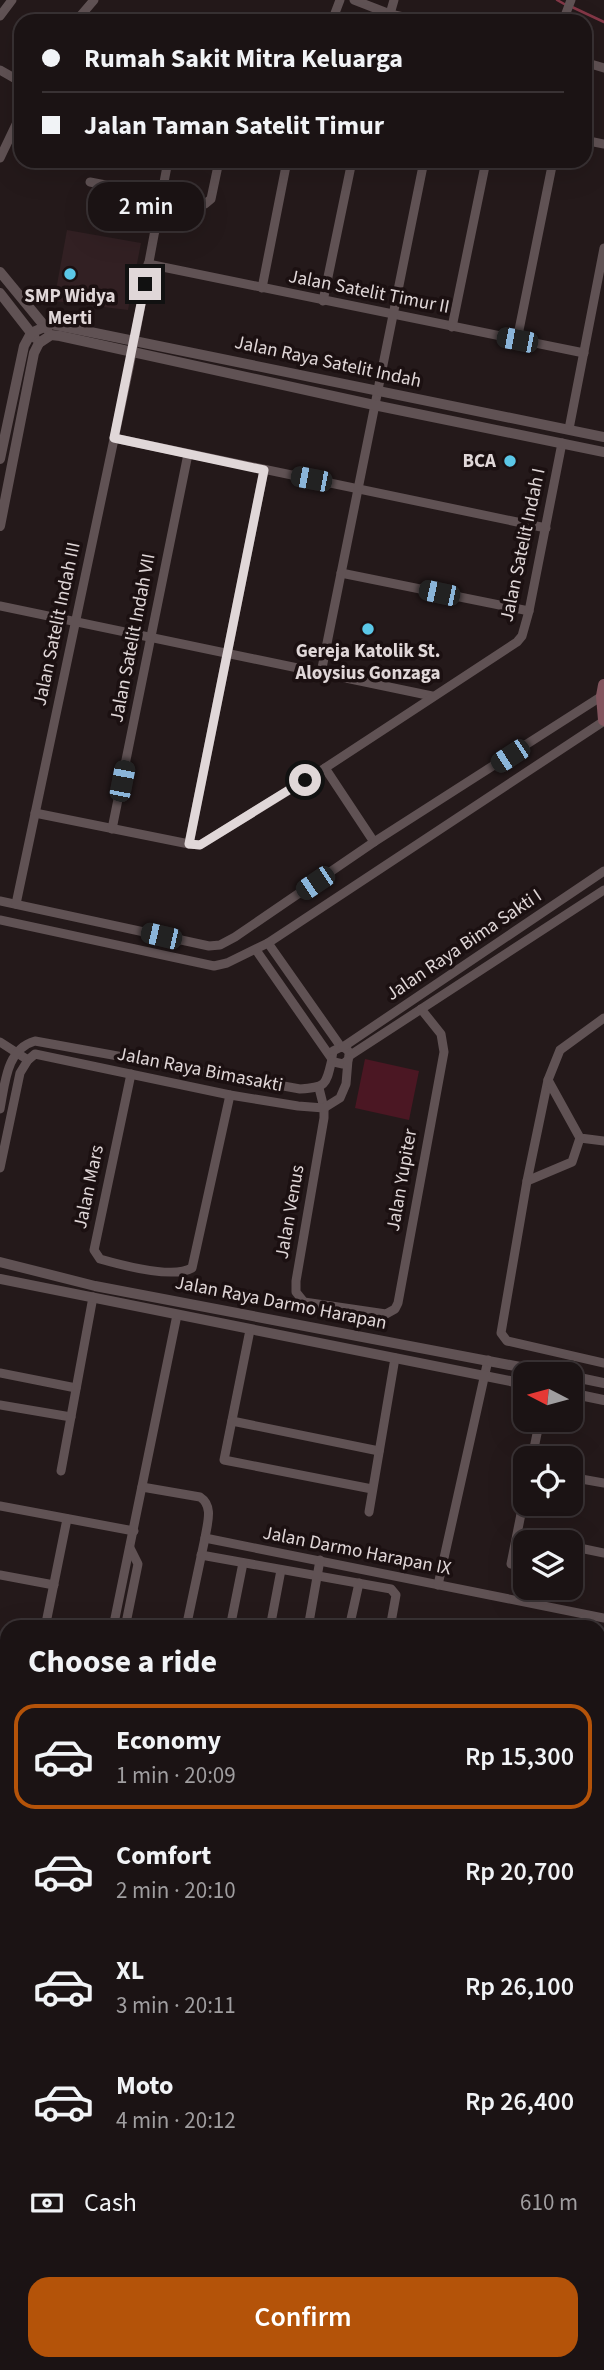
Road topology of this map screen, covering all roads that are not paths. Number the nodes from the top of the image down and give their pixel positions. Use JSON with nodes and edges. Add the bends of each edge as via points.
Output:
{"nodes":[{"id":1,"x":12,"y":0,"type":"edge"},
{"id":2,"x":94,"y":0,"type":"edge"},
{"id":3,"x":354,"y":0,"type":"edge"},
{"id":4,"x":394,"y":0,"type":"edge"},
{"id":5,"x":82,"y":14,"type":"edge"},
{"id":6,"x":390,"y":14,"type":"joint"},
{"id":7,"x":0,"y":16,"type":"edge"},
{"id":8,"x":14,"y":129,"type":"edge"},
{"id":9,"x":0,"y":158,"type":"edge"},
{"id":10,"x":167,"y":168,"type":"edge"},
{"id":11,"x":217,"y":168,"type":"edge"},
{"id":12,"x":286,"y":168,"type":"edge"},
{"id":13,"x":351,"y":168,"type":"edge"},
{"id":14,"x":423,"y":168,"type":"edge"},
{"id":15,"x":485,"y":168,"type":"edge"},
{"id":16,"x":552,"y":168,"type":"edge"},
{"id":17,"x":90,"y":182,"type":"dead end"},
{"id":18,"x":161,"y":196,"type":"junction"},
{"id":19,"x":604,"y":248,"type":"edge"},
{"id":20,"x":148,"y":264,"type":"junction"},
{"id":21,"x":0,"y":272,"type":"edge"},
{"id":22,"x":262,"y":288,"type":"junction"},
{"id":23,"x":0,"y":293,"type":"edge"},
{"id":24,"x":323,"y":301,"type":"junction"},
{"id":25,"x":392,"y":315,"type":"junction"},
{"id":26,"x":452,"y":327,"type":"junction"},
{"id":27,"x":48,"y":330,"type":"junction"},
{"id":28,"x":31,"y":333,"type":"junction"},
{"id":29,"x":517,"y":340,"type":"junction"},
{"id":30,"x":39,"y":343,"type":"junction"},
{"id":31,"x":133,"y":345,"type":"junction"},
{"id":32,"x":584,"y":353,"type":"junction"},
{"id":33,"x":377,"y":390,"type":"junction"},
{"id":34,"x":374,"y":405,"type":"junction"},
{"id":35,"x":477,"y":411,"type":"junction"},
{"id":36,"x":475,"y":425,"type":"junction"},
{"id":37,"x":569,"y":429,"type":"junction"},
{"id":38,"x":604,"y":437,"type":"edge"},
{"id":39,"x":114,"y":438,"type":"junction"},
{"id":40,"x":562,"y":443,"type":"junction"},
{"id":41,"x":604,"y":452,"type":"edge"},
{"id":42,"x":188,"y":454,"type":"junction"},
{"id":43,"x":0,"y":459,"type":"edge"},
{"id":44,"x":264,"y":470,"type":"junction"},
{"id":45,"x":357,"y":489,"type":"junction"},
{"id":46,"x":0,"y":526,"type":"edge"},
{"id":47,"x":546,"y":528,"type":"junction"},
{"id":48,"x":341,"y":573,"type":"junction"},
{"id":49,"x":0,"y":606,"type":"edge"},
{"id":50,"x":529,"y":611,"type":"junction"},
{"id":51,"x":76,"y":621,"type":"junction"},
{"id":52,"x":151,"y":637,"type":"junction"},
{"id":53,"x":227,"y":653,"type":"junction"},
{"id":54,"x":321,"y":673,"type":"junction"},
{"id":55,"x":603,"y":691,"type":"edge"},
{"id":56,"x":432,"y":696,"type":"junction"},
{"id":57,"x":604,"y":720,"type":"edge"},
{"id":58,"x":325,"y":768,"type":"junction"},
{"id":59,"x":35,"y":813,"type":"junction"},
{"id":60,"x":112,"y":829,"type":"junction"},
{"id":61,"x":374,"y":842,"type":"junction"},
{"id":62,"x":189,"y":844,"type":"junction"},
{"id":63,"x":604,"y":871,"type":"edge"},
{"id":64,"x":604,"y":890,"type":"edge"},
{"id":65,"x":0,"y":901,"type":"edge"},
{"id":66,"x":16,"y":904,"type":"junction"},
{"id":67,"x":0,"y":920,"type":"edge"},
{"id":68,"x":268,"y":943,"type":"junction"},
{"id":69,"x":256,"y":950,"type":"junction"},
{"id":70,"x":421,"y":1009,"type":"junction"},
{"id":71,"x":604,"y":1018,"type":"edge"},
{"id":72,"x":0,"y":1042,"type":"edge"},
{"id":73,"x":342,"y":1047,"type":"junction"},
{"id":74,"x":18,"y":1051,"type":"junction"},
{"id":75,"x":332,"y":1058,"type":"junction"},
{"id":76,"x":349,"y":1058,"type":"junction"},
{"id":77,"x":28,"y":1059,"type":"junction"},
{"id":78,"x":131,"y":1074,"type":"junction"},
{"id":79,"x":548,"y":1080,"type":"junction"},
{"id":80,"x":319,"y":1088,"type":"junction"},
{"id":81,"x":230,"y":1095,"type":"junction"},
{"id":82,"x":324,"y":1108,"type":"junction"},
{"id":83,"x":0,"y":1109,"type":"edge"},
{"id":84,"x":580,"y":1138,"type":"junction"},
{"id":85,"x":604,"y":1141,"type":"edge"},
{"id":86,"x":0,"y":1168,"type":"edge"},
{"id":87,"x":527,"y":1181,"type":"junction"},
{"id":88,"x":0,"y":1262,"type":"edge"},
{"id":89,"x":0,"y":1279,"type":"edge"},
{"id":90,"x":93,"y":1297,"type":"junction"},
{"id":91,"x":341,"y":1308,"type":"joint"},
{"id":92,"x":177,"y":1315,"type":"junction"},
{"id":93,"x":250,"y":1329,"type":"junction"},
{"id":94,"x":395,"y":1358,"type":"junction"},
{"id":95,"x":488,"y":1360,"type":"junction"},
{"id":96,"x":604,"y":1363,"type":"edge"},
{"id":97,"x":513,"y":1365,"type":"edge"},
{"id":98,"x":0,"y":1373,"type":"edge"},
{"id":99,"x":485,"y":1376,"type":"junction"},
{"id":100,"x":583,"y":1379,"type":"edge"},
{"id":101,"x":513,"y":1382,"type":"edge"},
{"id":102,"x":604,"y":1383,"type":"edge"},
{"id":103,"x":76,"y":1388,"type":"junction"},
{"id":104,"x":583,"y":1396,"type":"edge"},
{"id":105,"x":604,"y":1400,"type":"edge"},
{"id":106,"x":0,"y":1405,"type":"edge"},
{"id":107,"x":71,"y":1418,"type":"junction"},
{"id":108,"x":232,"y":1421,"type":"junction"},
{"id":109,"x":379,"y":1451,"type":"junction"},
{"id":110,"x":61,"y":1471,"type":"dead end"},
{"id":111,"x":583,"y":1479,"type":"edge"},
{"id":112,"x":604,"y":1483,"type":"edge"},
{"id":113,"x":142,"y":1487,"type":"junction"},
{"id":114,"x":372,"y":1489,"type":"junction"},
{"id":115,"x":0,"y":1506,"type":"edge"},
{"id":116,"x":369,"y":1512,"type":"dead end"},
{"id":117,"x":68,"y":1519,"type":"junction"},
{"id":118,"x":134,"y":1531,"type":"junction"},
{"id":119,"x":205,"y":1538,"type":"junction"},
{"id":120,"x":130,"y":1548,"type":"junction"},
{"id":121,"x":583,"y":1549,"type":"edge"},
{"id":122,"x":604,"y":1553,"type":"edge"},
{"id":123,"x":201,"y":1555,"type":"junction"},
{"id":124,"x":513,"y":1555,"type":"edge"},
{"id":125,"x":320,"y":1560,"type":"junction"},
{"id":126,"x":243,"y":1563,"type":"junction"},
{"id":127,"x":511,"y":1564,"type":"dead end"},
{"id":128,"x":281,"y":1570,"type":"junction"},
{"id":129,"x":0,"y":1575,"type":"edge"},
{"id":130,"x":319,"y":1576,"type":"junction"},
{"id":131,"x":359,"y":1583,"type":"junction"},
{"id":132,"x":54,"y":1585,"type":"junction"},
{"id":133,"x":438,"y":1585,"type":"junction"},
{"id":134,"x":604,"y":1618,"type":"edge"},
{"id":135,"x":47,"y":1620,"type":"edge"},
{"id":136,"x":115,"y":1620,"type":"edge"},
{"id":137,"x":127,"y":1620,"type":"edge"},
{"id":138,"x":188,"y":1620,"type":"edge"},
{"id":139,"x":232,"y":1620,"type":"edge"},
{"id":140,"x":272,"y":1620,"type":"edge"},
{"id":141,"x":310,"y":1620,"type":"edge"},
{"id":142,"x":351,"y":1620,"type":"edge"},
{"id":143,"x":392,"y":1620,"type":"edge"}],
"edges":[{"from":1,"to":7,"type":"street"},
{"from":2,"to":5,"type":"street"},
{"from":3,"to":6,"type":"street"},
{"from":4,"to":6,"type":"street"},
{"from":8,"to":9,"type":"street"},
{"from":10,"to":18,"type":"street","name":"Jalan Satelit Indah III"},
{"from":11,"to":18,"type":"street","via":[[205,204]]},
{"from":12,"to":22,"type":"street"},
{"from":13,"to":24,"type":"street"},
{"from":14,"to":25,"type":"street"},
{"from":15,"to":26,"type":"street"},
{"from":16,"to":29,"type":"street"},
{"from":17,"to":18,"type":"street"},
{"from":18,"to":20,"type":"street","name":"Jalan Satelit Indah III"},
{"from":19,"to":32,"type":"street"},
{"from":20,"to":22,"type":"street","name":"Jalan Satelit Timur II"},
{"from":20,"to":31,"type":"street","name":"Jalan Satelit Indah III"},
{"from":21,"to":27,"type":"street"},
{"from":22,"to":24,"type":"street","name":"Jalan Satelit Timur II"},
{"from":23,"to":28,"type":"street"},
{"from":24,"to":25,"type":"street","name":"Jalan Satelit Timur II"},
{"from":25,"to":26,"type":"street","name":"Jalan Satelit Timur II"},
{"from":25,"to":33,"type":"street"},
{"from":26,"to":29,"type":"street","name":"Jalan Satelit Timur II"},
{"from":27,"to":28,"type":"street"},
{"from":27,"to":30,"type":"street"},
{"from":27,"to":31,"type":"street","name":"Jalan Raya Satelit Indah","via":[[55,324]]},
{"from":28,"to":30,"type":"street"},
{"from":28,"to":43,"type":"street","via":[[21,358]]},
{"from":29,"to":32,"type":"street","name":"Jalan Satelit Timur II"},
{"from":30,"to":46,"type":"street"},
{"from":31,"to":33,"type":"street","name":"Jalan Raya Satelit Indah"},
{"from":31,"to":34,"type":"street","name":"Jalan Raya Satelit Indah"},
{"from":31,"to":39,"type":"street","name":"Jalan Satelit Indah III"},
{"from":32,"to":37,"type":"street"},
{"from":33,"to":34,"type":"street"},
{"from":33,"to":35,"type":"street","name":"Jalan Raya Satelit Indah"},
{"from":34,"to":36,"type":"street","name":"Jalan Raya Satelit Indah"},
{"from":34,"to":45,"type":"street"},
{"from":35,"to":36,"type":"street"},
{"from":35,"to":37,"type":"street","name":"Jalan Raya Satelit Indah"},
{"from":36,"to":40,"type":"street","name":"Jalan Raya Satelit Indah"},
{"from":37,"to":38,"type":"street","name":"Jalan Raya Satelit Indah"},
{"from":39,"to":42,"type":"street"},
{"from":39,"to":51,"type":"street","name":"Jalan Satelit Indah III"},
{"from":40,"to":41,"type":"street","name":"Jalan Raya Satelit Indah"},
{"from":40,"to":47,"type":"street","name":"Jalan Satelit Indah I"},
{"from":42,"to":44,"type":"street"},
{"from":42,"to":52,"type":"street","name":"Jalan Satelit Indah VII"},
{"from":44,"to":45,"type":"street"},
{"from":44,"to":53,"type":"street"},
{"from":45,"to":47,"type":"street"},
{"from":45,"to":48,"type":"street"},
{"from":47,"to":50,"type":"street","name":"Jalan Satelit Indah I"},
{"from":48,"to":50,"type":"street"},
{"from":48,"to":54,"type":"street"},
{"from":49,"to":51,"type":"street"},
{"from":50,"to":56,"type":"street","name":"Jalan Satelit Indah I","via":[[517,642]]},
{"from":51,"to":52,"type":"street"},
{"from":51,"to":59,"type":"street","name":"Jalan Satelit Indah III"},
{"from":52,"to":53,"type":"street"},
{"from":52,"to":60,"type":"street","name":"Jalan Satelit Indah VII"},
{"from":53,"to":54,"type":"street"},
{"from":53,"to":62,"type":"street"},
{"from":54,"to":56,"type":"street"},
{"from":55,"to":57,"type":"main road"},
{"from":55,"to":61,"type":"street"},
{"from":56,"to":58,"type":"street","name":"Jalan Satelit Indah I"},
{"from":57,"to":68,"type":"street"},
{"from":58,"to":61,"type":"street"},
{"from":58,"to":62,"type":"street","name":"Jalan Satelit Indah I","via":[[200,845]]},
{"from":59,"to":60,"type":"street"},
{"from":59,"to":66,"type":"street","name":"Jalan Satelit Indah III"},
{"from":60,"to":62,"type":"street"},
{"from":61,"to":66,"type":"street","via":[[220,945]]},
{"from":63,"to":73,"type":"street","name":"Jalan Raya Bima Sakti I"},
{"from":64,"to":70,"type":"street","name":"Jalan Raya Bima Sakti I"},
{"from":65,"to":66,"type":"street"},
{"from":67,"to":69,"type":"street","via":[[214,965]]},
{"from":68,"to":69,"type":"street"},
{"from":68,"to":73,"type":"street"},
{"from":69,"to":75,"type":"street"},
{"from":70,"to":76,"type":"street","name":"Jalan Raya Bima Sakti I"},
{"from":70,"to":91,"type":"street","name":"Jalan Yupiter","via":[[441,1034],[444,1052],[398,1303],[386,1314]]},
{"from":71,"to":79,"type":"street","via":[[560,1050]]},
{"from":72,"to":74,"type":"street"},
{"from":73,"to":75,"type":"street","via":[[333,1051]]},
{"from":73,"to":76,"type":"street"},
{"from":74,"to":77,"type":"street"},
{"from":74,"to":80,"type":"street","name":"Jalan Raya Bimasakti","via":[[27,1043],[43,1041],[300,1089]]},
{"from":74,"to":83,"type":"street","via":[[8,1068]]},
{"from":75,"to":76,"type":"street","via":[[340,1065]]},
{"from":75,"to":80,"type":"street"},
{"from":76,"to":82,"type":"street","via":[[340,1098]]},
{"from":77,"to":78,"type":"street","name":"Jalan Raya Bimasakti","via":[[38,1054]]},
{"from":77,"to":86,"type":"street","via":[[20,1073]]},
{"from":78,"to":81,"type":"street","name":"Jalan Raya Bimasakti"},
{"from":78,"to":81,"type":"street","name":"Jalan Mars","via":[[94,1250],[100,1259],[184,1272],[192,1268]]},
{"from":79,"to":84,"type":"street"},
{"from":79,"to":87,"type":"street"},
{"from":80,"to":82,"type":"street","name":"Jalan Venus"},
{"from":81,"to":82,"type":"street","name":"Jalan Raya Bimasakti"},
{"from":82,"to":91,"type":"street","name":"Jalan Venus","via":[[295,1287],[304,1302]]},
{"from":84,"to":85,"type":"street"},
{"from":84,"to":87,"type":"street","via":[[570,1164]]},
{"from":87,"to":96,"type":"street","via":[[502,1337]]},
{"from":88,"to":95,"type":"street","name":"Jalan Raya Darmo Harapan","via":[[95,1286]]},
{"from":89,"to":90,"type":"street","name":"Jalan Raya Darmo Harapan"},
{"from":90,"to":92,"type":"street","name":"Jalan Raya Darmo Harapan"},
{"from":90,"to":103,"type":"street"},
{"from":92,"to":93,"type":"street","name":"Jalan Raya Darmo Harapan"},
{"from":92,"to":113,"type":"street"},
{"from":93,"to":94,"type":"street","name":"Jalan Raya Darmo Harapan"},
{"from":93,"to":108,"type":"street"},
{"from":94,"to":99,"type":"street","name":"Jalan Raya Darmo Harapan"},
{"from":94,"to":109,"type":"street"},
{"from":95,"to":97,"type":"street","name":"Jalan Raya Darmo Harapan"},
{"from":95,"to":99,"type":"street"},
{"from":98,"to":103,"type":"street"},
{"from":99,"to":101,"type":"street","name":"Jalan Raya Darmo Harapan"},
{"from":99,"to":133,"type":"street"},
{"from":100,"to":102,"type":"street"},
{"from":103,"to":107,"type":"street"},
{"from":104,"to":105,"type":"street"},
{"from":106,"to":107,"type":"street"},
{"from":107,"to":110,"type":"street"},
{"from":108,"to":109,"type":"street"},
{"from":108,"to":114,"type":"street","via":[[225,1461]]},
{"from":109,"to":114,"type":"street"},
{"from":111,"to":112,"type":"street"},
{"from":113,"to":118,"type":"street"},
{"from":113,"to":119,"type":"street","via":[[205,1500],[209,1508]]},
{"from":114,"to":116,"type":"street"},
{"from":115,"to":117,"type":"street"},
{"from":117,"to":118,"type":"street"},
{"from":117,"to":132,"type":"street"},
{"from":118,"to":120,"type":"street"},
{"from":119,"to":123,"type":"street"},
{"from":119,"to":125,"type":"street","name":"Jalan Darmo Harapan IX"},
{"from":120,"to":136,"type":"street"},
{"from":120,"to":137,"type":"street","via":[[138,1564]]},
{"from":121,"to":122,"type":"street"},
{"from":123,"to":126,"type":"street"},
{"from":123,"to":138,"type":"street"},
{"from":124,"to":127,"type":"street"},
{"from":125,"to":130,"type":"street"},
{"from":125,"to":133,"type":"street","name":"Jalan Darmo Harapan IX"},
{"from":126,"to":128,"type":"street"},
{"from":126,"to":139,"type":"street"},
{"from":128,"to":130,"type":"street"},
{"from":128,"to":140,"type":"street"},
{"from":129,"to":132,"type":"street"},
{"from":130,"to":131,"type":"street"},
{"from":130,"to":141,"type":"street"},
{"from":131,"to":142,"type":"street"},
{"from":131,"to":143,"type":"street","via":[[394,1590]]},
{"from":132,"to":135,"type":"street"},
{"from":133,"to":134,"type":"street","name":"Jalan Darmo Harapan IX"}]}
